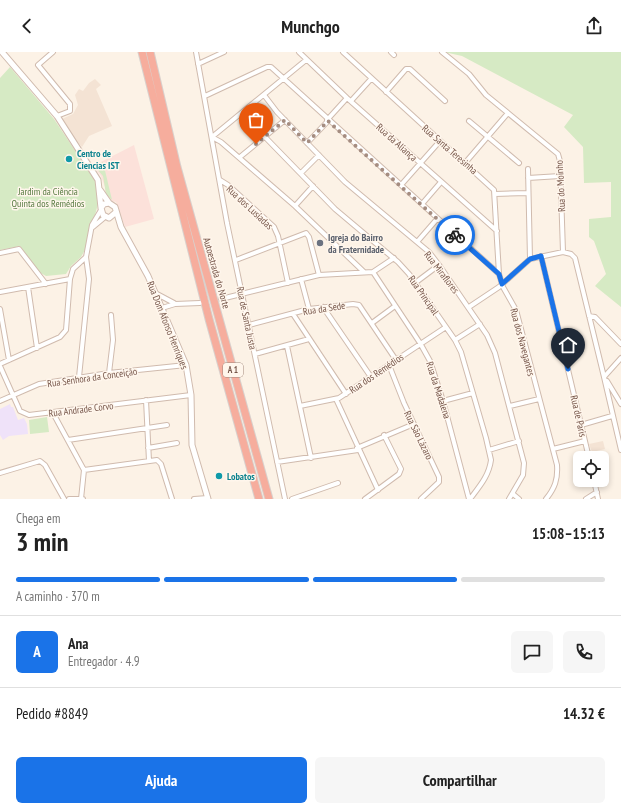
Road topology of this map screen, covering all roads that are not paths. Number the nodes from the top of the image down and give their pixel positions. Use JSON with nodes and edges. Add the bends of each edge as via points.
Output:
{"nodes":[{"id":1,"x":2,"y":52,"type":"edge"},
{"id":2,"x":53,"y":52,"type":"edge"},
{"id":3,"x":142,"y":52,"type":"edge"},
{"id":4,"x":150,"y":52,"type":"edge"},
{"id":5,"x":196,"y":52,"type":"edge"},
{"id":6,"x":224,"y":52,"type":"edge"},
{"id":7,"x":299,"y":52,"type":"edge"},
{"id":8,"x":442,"y":52,"type":"edge"},
{"id":9,"x":344,"y":53,"type":"edge"},
{"id":10,"x":306,"y":60,"type":"junction"},
{"id":11,"x":198,"y":64,"type":"junction"},
{"id":12,"x":371,"y":79,"type":"junction"},
{"id":13,"x":283,"y":80,"type":"junction"},
{"id":14,"x":386,"y":92,"type":"junction"},
{"id":15,"x":264,"y":95,"type":"junction"},
{"id":16,"x":205,"y":96,"type":"junction"},
{"id":17,"x":347,"y":98,"type":"junction"},
{"id":18,"x":445,"y":101,"type":"dead end"},
{"id":19,"x":351,"y":102,"type":"junction"},
{"id":20,"x":508,"y":113,"type":"junction"},
{"id":21,"x":57,"y":116,"type":"junction"},
{"id":22,"x":285,"y":120,"type":"junction"},
{"id":23,"x":328,"y":120,"type":"junction"},
{"id":24,"x":469,"y":121,"type":"dead end"},
{"id":25,"x":488,"y":136,"type":"junction"},
{"id":26,"x":212,"y":137,"type":"junction"},
{"id":27,"x":265,"y":137,"type":"junction"},
{"id":28,"x":440,"y":141,"type":"junction"},
{"id":29,"x":307,"y":143,"type":"junction"},
{"id":30,"x":319,"y":155,"type":"junction"},
{"id":31,"x":240,"y":158,"type":"junction"},
{"id":32,"x":465,"y":163,"type":"junction"},
{"id":33,"x":519,"y":163,"type":"dead end"},
{"id":34,"x":421,"y":164,"type":"junction"},
{"id":35,"x":528,"y":169,"type":"dead end"},
{"id":36,"x":301,"y":173,"type":"junction"},
{"id":37,"x":560,"y":176,"type":"junction"},
{"id":38,"x":528,"y":178,"type":"junction"},
{"id":39,"x":220,"y":180,"type":"junction"},
{"id":40,"x":441,"y":182,"type":"junction"},
{"id":41,"x":401,"y":185,"type":"junction"},
{"id":42,"x":313,"y":186,"type":"junction"},
{"id":43,"x":100,"y":190,"type":"junction"},
{"id":44,"x":528,"y":193,"type":"junction"},
{"id":45,"x":495,"y":194,"type":"junction"},
{"id":46,"x":109,"y":203,"type":"junction"},
{"id":47,"x":422,"y":204,"type":"junction"},
{"id":48,"x":295,"y":206,"type":"junction"},
{"id":49,"x":101,"y":209,"type":"junction"},
{"id":50,"x":115,"y":213,"type":"junction"},
{"id":51,"x":107,"y":217,"type":"junction"},
{"id":52,"x":437,"y":219,"type":"junction"},
{"id":53,"x":121,"y":227,"type":"junction"},
{"id":54,"x":92,"y":228,"type":"junction"},
{"id":55,"x":497,"y":231,"type":"junction"},
{"id":56,"x":417,"y":242,"type":"junction"},
{"id":57,"x":280,"y":243,"type":"junction"},
{"id":58,"x":0,"y":252,"type":"edge"},
{"id":59,"x":563,"y":252,"type":"junction"},
{"id":60,"x":541,"y":256,"type":"junction"},
{"id":61,"x":86,"y":257,"type":"junction"},
{"id":62,"x":394,"y":258,"type":"junction"},
{"id":63,"x":530,"y":259,"type":"junction"},
{"id":64,"x":236,"y":260,"type":"junction"},
{"id":65,"x":439,"y":265,"type":"junction"},
{"id":66,"x":364,"y":272,"type":"junction"},
{"id":67,"x":373,"y":272,"type":"junction"},
{"id":68,"x":499,"y":274,"type":"junction"},
{"id":69,"x":319,"y":275,"type":"junction"},
{"id":70,"x":70,"y":279,"type":"junction"},
{"id":71,"x":301,"y":279,"type":"junction"},
{"id":72,"x":288,"y":283,"type":"junction"},
{"id":73,"x":415,"y":283,"type":"junction"},
{"id":74,"x":46,"y":284,"type":"junction"},
{"id":75,"x":502,"y":284,"type":"junction"},
{"id":76,"x":28,"y":287,"type":"junction"},
{"id":77,"x":0,"y":292,"type":"edge"},
{"id":78,"x":157,"y":294,"type":"junction"},
{"id":79,"x":242,"y":294,"type":"junction"},
{"id":80,"x":221,"y":299,"type":"dead end"},
{"id":81,"x":200,"y":303,"type":"dead end"},
{"id":82,"x":175,"y":304,"type":"junction"},
{"id":83,"x":395,"y":306,"type":"junction"},
{"id":84,"x":323,"y":307,"type":"junction"},
{"id":85,"x":469,"y":307,"type":"junction"},
{"id":86,"x":162,"y":308,"type":"junction"},
{"id":87,"x":0,"y":309,"type":"edge"},
{"id":88,"x":309,"y":309,"type":"junction"},
{"id":89,"x":293,"y":314,"type":"junction"},
{"id":90,"x":111,"y":315,"type":"dead end"},
{"id":91,"x":589,"y":316,"type":"junction"},
{"id":92,"x":372,"y":322,"type":"junction"},
{"id":93,"x":249,"y":324,"type":"junction"},
{"id":94,"x":480,"y":324,"type":"junction"},
{"id":95,"x":446,"y":327,"type":"junction"},
{"id":96,"x":309,"y":339,"type":"junction"},
{"id":97,"x":455,"y":340,"type":"junction"},
{"id":98,"x":420,"y":343,"type":"junction"},
{"id":99,"x":621,"y":344,"type":"edge"},
{"id":100,"x":287,"y":346,"type":"junction"},
{"id":101,"x":37,"y":348,"type":"junction"},
{"id":102,"x":255,"y":354,"type":"junction"},
{"id":103,"x":621,"y":358,"type":"edge"},
{"id":104,"x":9,"y":360,"type":"junction"},
{"id":105,"x":396,"y":360,"type":"junction"},
{"id":106,"x":0,"y":365,"type":"edge"},
{"id":107,"x":186,"y":365,"type":"junction"},
{"id":108,"x":389,"y":366,"type":"junction"},
{"id":109,"x":109,"y":373,"type":"junction"},
{"id":110,"x":79,"y":377,"type":"junction"},
{"id":111,"x":371,"y":377,"type":"junction"},
{"id":112,"x":604,"y":377,"type":"junction"},
{"id":113,"x":473,"y":393,"type":"junction"},
{"id":114,"x":346,"y":394,"type":"junction"},
{"id":115,"x":191,"y":395,"type":"junction"},
{"id":116,"x":12,"y":396,"type":"junction"},
{"id":117,"x":336,"y":399,"type":"junction"},
{"id":118,"x":539,"y":399,"type":"junction"},
{"id":119,"x":146,"y":400,"type":"junction"},
{"id":120,"x":0,"y":401,"type":"edge"},
{"id":121,"x":443,"y":401,"type":"junction"},
{"id":122,"x":621,"y":404,"type":"edge"},
{"id":123,"x":300,"y":406,"type":"junction"},
{"id":124,"x":510,"y":406,"type":"junction"},
{"id":125,"x":53,"y":413,"type":"junction"},
{"id":126,"x":612,"y":416,"type":"junction"},
{"id":127,"x":414,"y":424,"type":"junction"},
{"id":128,"x":581,"y":424,"type":"junction"},
{"id":129,"x":167,"y":425,"type":"dead end"},
{"id":130,"x":146,"y":429,"type":"junction"},
{"id":131,"x":384,"y":436,"type":"junction"},
{"id":132,"x":68,"y":440,"type":"junction"},
{"id":133,"x":519,"y":441,"type":"junction"},
{"id":134,"x":585,"y":441,"type":"junction"},
{"id":135,"x":177,"y":444,"type":"dead end"},
{"id":136,"x":148,"y":448,"type":"junction"},
{"id":137,"x":357,"y":449,"type":"junction"},
{"id":138,"x":553,"y":449,"type":"junction"},
{"id":139,"x":489,"y":450,"type":"junction"},
{"id":140,"x":621,"y":450,"type":"edge"},
{"id":141,"x":587,"y":451,"type":"edge"},
{"id":142,"x":311,"y":458,"type":"junction"},
{"id":143,"x":148,"y":461,"type":"junction"},
{"id":144,"x":277,"y":462,"type":"junction"},
{"id":145,"x":84,"y":470,"type":"junction"},
{"id":146,"x":0,"y":473,"type":"edge"},
{"id":147,"x":338,"y":484,"type":"dead end"},
{"id":148,"x":596,"y":487,"type":"edge"},
{"id":149,"x":378,"y":490,"type":"junction"},
{"id":150,"x":597,"y":492,"type":"junction"},
{"id":151,"x":513,"y":494,"type":"junction"},
{"id":152,"x":208,"y":498,"type":"edge"},
{"id":153,"x":64,"y":499,"type":"edge"},
{"id":154,"x":69,"y":499,"type":"edge"},
{"id":155,"x":82,"y":499,"type":"edge"},
{"id":156,"x":172,"y":499,"type":"edge"},
{"id":157,"x":194,"y":499,"type":"edge"},
{"id":158,"x":259,"y":499,"type":"edge"},
{"id":159,"x":269,"y":499,"type":"edge"},
{"id":160,"x":285,"y":499,"type":"edge"},
{"id":161,"x":292,"y":499,"type":"edge"},
{"id":162,"x":365,"y":499,"type":"edge"},
{"id":163,"x":421,"y":499,"type":"edge"},
{"id":164,"x":469,"y":499,"type":"edge"},
{"id":165,"x":509,"y":499,"type":"edge"},
{"id":166,"x":519,"y":499,"type":"edge"},
{"id":167,"x":546,"y":499,"type":"edge"},
{"id":168,"x":586,"y":499,"type":"edge"},
{"id":169,"x":598,"y":499,"type":"edge"}],
"edges":[{"from":1,"to":21,"type":"street"},
{"from":2,"to":21,"type":"street","via":[[38,65],[70,104],[70,111]]},
{"from":3,"to":158,"type":"highway","name":"Autoestrada do Norte","number":"A 1","via":[[209,319]]},
{"from":4,"to":159,"type":"highway","name":"Autoestrada do Norte","number":"A 1","via":[[178,167]]},
{"from":5,"to":11,"type":"street","name":"Rua de Santa Justa"},
{"from":6,"to":11,"type":"street"},
{"from":7,"to":10,"type":"street","name":"Rua da Aliança"},
{"from":8,"to":20,"type":"street","name":"Rua do Moinho","via":[[469,74],[480,89]]},
{"from":9,"to":12,"type":"street","name":"Rua Santa Teresinha"},
{"from":10,"to":13,"type":"street"},
{"from":10,"to":17,"type":"street","name":"Rua da Aliança"},
{"from":11,"to":16,"type":"street","name":"Rua de Santa Justa"},
{"from":12,"to":14,"type":"street","name":"Rua Santa Teresinha"},
{"from":12,"to":19,"type":"street"},
{"from":13,"to":15,"type":"street"},
{"from":13,"to":16,"type":"street","via":[[268,67]]},
{"from":13,"to":23,"type":"street"},
{"from":14,"to":18,"type":"street","via":[[406,69],[410,69]]},
{"from":14,"to":28,"type":"street","name":"Rua Santa Teresinha"},
{"from":15,"to":22,"type":"street","name":"Rua Miraflores"},
{"from":15,"to":26,"type":"street"},
{"from":16,"to":26,"type":"street","name":"Rua de Santa Justa"},
{"from":17,"to":19,"type":"street","name":"Rua da Aliança"},
{"from":17,"to":23,"type":"street"},
{"from":19,"to":34,"type":"street","name":"Rua da Aliança"},
{"from":20,"to":25,"type":"street"},
{"from":20,"to":37,"type":"street","name":"Rua do Moinho","via":[[558,154]]},
{"from":21,"to":43,"type":"street","via":[[98,180]]},
{"from":22,"to":27,"type":"street"},
{"from":22,"to":29,"type":"street","name":"Rua Miraflores"},
{"from":23,"to":29,"type":"street"},
{"from":23,"to":41,"type":"street"},
{"from":24,"to":25,"type":"street"},
{"from":25,"to":32,"type":"street"},
{"from":25,"to":33,"type":"street"},
{"from":26,"to":31,"type":"street"},
{"from":26,"to":39,"type":"street","name":"Rua de Santa Justa"},
{"from":27,"to":31,"type":"street"},
{"from":27,"to":36,"type":"street","name":"Rua Principal"},
{"from":28,"to":32,"type":"street","name":"Rua Santa Teresinha"},
{"from":28,"to":34,"type":"street"},
{"from":29,"to":30,"type":"street","name":"Rua Miraflores"},
{"from":30,"to":36,"type":"street"},
{"from":30,"to":56,"type":"street","name":"Rua Miraflores","via":[[362,198]]},
{"from":31,"to":48,"type":"street"},
{"from":32,"to":45,"type":"street","name":"Rua Santa Teresinha","via":[[490,184]]},
{"from":34,"to":40,"type":"street","name":"Rua da Aliança"},
{"from":34,"to":41,"type":"street"},
{"from":35,"to":38,"type":"street"},
{"from":36,"to":42,"type":"street","name":"Rua Principal"},
{"from":37,"to":38,"type":"street"},
{"from":37,"to":59,"type":"street","name":"Rua do Moinho"},
{"from":38,"to":44,"type":"street"},
{"from":39,"to":57,"type":"street","name":"Rua dos Lusíadas","via":[[274,227]]},
{"from":39,"to":64,"type":"street","name":"Rua de Santa Justa"},
{"from":40,"to":47,"type":"street"},
{"from":40,"to":55,"type":"street","name":"Rua da Aliança"},
{"from":41,"to":47,"type":"street"},
{"from":42,"to":48,"type":"street"},
{"from":42,"to":62,"type":"street","name":"Rua Principal","via":[[352,224]]},
{"from":43,"to":46,"type":"street"},
{"from":43,"to":49,"type":"street"},
{"from":44,"to":45,"type":"street"},
{"from":44,"to":63,"type":"street"},
{"from":45,"to":55,"type":"street"},
{"from":46,"to":49,"type":"street","via":[[104,204]]},
{"from":46,"to":50,"type":"street","via":[[115,207]]},
{"from":47,"to":52,"type":"street"},
{"from":48,"to":66,"type":"street"},
{"from":49,"to":51,"type":"street"},
{"from":49,"to":54,"type":"street"},
{"from":50,"to":51,"type":"street"},
{"from":50,"to":53,"type":"street","name":"Rua Dom Afonso Henriques"},
{"from":51,"to":53,"type":"street","name":"Rua Dom Afonso Henriques"},
{"from":51,"to":54,"type":"street"},
{"from":52,"to":56,"type":"street"},
{"from":52,"to":68,"type":"street"},
{"from":53,"to":78,"type":"street","name":"Rua Dom Afonso Henriques"},
{"from":54,"to":61,"type":"street"},
{"from":55,"to":68,"type":"street"},
{"from":56,"to":65,"type":"street","name":"Rua Miraflores"},
{"from":57,"to":64,"type":"street"},
{"from":57,"to":69,"type":"street","via":[[306,233]]},
{"from":57,"to":72,"type":"street","name":"Rua dos Lusíadas"},
{"from":58,"to":74,"type":"street","via":[[19,249]]},
{"from":59,"to":60,"type":"street"},
{"from":59,"to":91,"type":"street","via":[[575,258]]},
{"from":60,"to":63,"type":"street"},
{"from":60,"to":128,"type":"street","name":"Rua de Paris"},
{"from":61,"to":70,"type":"street","via":[[73,269]]},
{"from":61,"to":110,"type":"street","via":[[89,279]]},
{"from":62,"to":67,"type":"street"},
{"from":62,"to":73,"type":"street","name":"Rua Principal"},
{"from":63,"to":75,"type":"street"},
{"from":64,"to":79,"type":"street","name":"Rua de Santa Justa"},
{"from":65,"to":73,"type":"street"},
{"from":65,"to":85,"type":"street","name":"Rua Miraflores"},
{"from":66,"to":67,"type":"street"},
{"from":66,"to":69,"type":"street"},
{"from":67,"to":83,"type":"street","name":"Rua da Madalena"},
{"from":68,"to":75,"type":"street","name":"Rua dos Navegantes"},
{"from":69,"to":71,"type":"street"},
{"from":70,"to":74,"type":"street"},
{"from":70,"to":101,"type":"street","via":[[66,330],[60,337]]},
{"from":71,"to":72,"type":"street"},
{"from":71,"to":88,"type":"street"},
{"from":72,"to":79,"type":"street"},
{"from":73,"to":95,"type":"street","name":"Rua Principal"},
{"from":74,"to":76,"type":"street"},
{"from":75,"to":85,"type":"street"},
{"from":75,"to":118,"type":"street","name":"Rua dos Navegantes","via":[[516,310]]},
{"from":76,"to":77,"type":"street"},
{"from":76,"to":101,"type":"street"},
{"from":78,"to":82,"type":"street"},
{"from":78,"to":86,"type":"street","name":"Rua Dom Afonso Henriques"},
{"from":79,"to":80,"type":"street"},
{"from":79,"to":93,"type":"street","name":"Rua de Santa Justa"},
{"from":81,"to":82,"type":"street"},
{"from":82,"to":86,"type":"street"},
{"from":83,"to":92,"type":"street"},
{"from":83,"to":98,"type":"street","name":"Rua da Madalena"},
{"from":84,"to":88,"type":"street","name":"Rua da Sede"},
{"from":84,"to":92,"type":"street","name":"Rua da Sede","via":[[359,305]]},
{"from":84,"to":111,"type":"street"},
{"from":85,"to":94,"type":"street","name":"Rua Miraflores"},
{"from":86,"to":107,"type":"street","name":"Rua Dom Afonso Henriques"},
{"from":87,"to":104,"type":"street"},
{"from":88,"to":89,"type":"street","name":"Rua da Sede"},
{"from":89,"to":93,"type":"street","name":"Rua da Sede"},
{"from":89,"to":96,"type":"street"},
{"from":90,"to":109,"type":"street","via":[[113,340]]},
{"from":91,"to":99,"type":"street","via":[[595,317]]},
{"from":91,"to":112,"type":"street"},
{"from":92,"to":105,"type":"street","name":"Rua da Sede"},
{"from":93,"to":102,"type":"street","name":"Rua de Santa Justa"},
{"from":94,"to":97,"type":"street"},
{"from":94,"to":124,"type":"street","name":"Rua Miraflores","via":[[495,353]]},
{"from":95,"to":97,"type":"street","name":"Rua Principal"},
{"from":95,"to":98,"type":"street","name":"Rua dos Remédios"},
{"from":96,"to":100,"type":"street"},
{"from":96,"to":114,"type":"street"},
{"from":97,"to":113,"type":"street","name":"Rua Principal","via":[[466,366]]},
{"from":98,"to":105,"type":"street","name":"Rua dos Remédios"},
{"from":98,"to":121,"type":"street","name":"Rua da Madalena","via":[[430,361]]},
{"from":100,"to":102,"type":"street"},
{"from":100,"to":123,"type":"street"},
{"from":101,"to":104,"type":"street"},
{"from":102,"to":144,"type":"street","name":"Rua de Santa Justa"},
{"from":103,"to":112,"type":"street"},
{"from":104,"to":106,"type":"street"},
{"from":105,"to":108,"type":"street","name":"Rua dos Remédios"},
{"from":106,"to":116,"type":"street","name":"Rua Andrade Corvo"},
{"from":107,"to":109,"type":"street","name":"Rua Senhora da Conceição"},
{"from":107,"to":115,"type":"street","name":"Rua Dom Afonso Henriques"},
{"from":108,"to":111,"type":"street","name":"Rua dos Remédios"},
{"from":108,"to":127,"type":"street","name":"Rua São Lázaro"},
{"from":109,"to":110,"type":"street","name":"Rua Senhora da Conceição"},
{"from":110,"to":116,"type":"street","name":"Rua Senhora da Conceição","via":[[39,384]]},
{"from":111,"to":114,"type":"street","name":"Rua dos Remédios"},
{"from":112,"to":122,"type":"street"},
{"from":112,"to":126,"type":"street"},
{"from":113,"to":121,"type":"street"},
{"from":113,"to":139,"type":"street","name":"Rua Principal"},
{"from":114,"to":117,"type":"street","name":"Rua dos Remédios"},
{"from":115,"to":119,"type":"street","name":"Rua Andrade Corvo"},
{"from":115,"to":152,"type":"street","name":"Rua Dom Afonso Henriques","via":[[192,445]]},
{"from":116,"to":120,"type":"street","name":"Rua Senhora da Conceição"},
{"from":116,"to":125,"type":"street","name":"Rua Andrade Corvo","via":[[20,411],[28,415]]},
{"from":117,"to":123,"type":"street","name":"Rua dos Remédios"},
{"from":117,"to":137,"type":"street"},
{"from":118,"to":124,"type":"street"},
{"from":118,"to":138,"type":"street","name":"Rua dos Navegantes"},
{"from":119,"to":125,"type":"street","name":"Rua Andrade Corvo"},
{"from":119,"to":130,"type":"street"},
{"from":121,"to":164,"type":"street","name":"Rua da Madalena"},
{"from":123,"to":142,"type":"street"},
{"from":124,"to":133,"type":"street","name":"Rua Miraflores"},
{"from":125,"to":132,"type":"street"},
{"from":126,"to":128,"type":"street"},
{"from":126,"to":140,"type":"street"},
{"from":127,"to":131,"type":"street"},
{"from":127,"to":163,"type":"street","name":"Rua São Lázaro","via":[[439,477],[439,482]]},
{"from":128,"to":134,"type":"street","name":"Rua de Paris"},
{"from":129,"to":130,"type":"street"},
{"from":130,"to":132,"type":"street"},
{"from":130,"to":136,"type":"street"},
{"from":131,"to":137,"type":"street"},
{"from":131,"to":149,"type":"street","via":[[401,469],[399,474]]},
{"from":132,"to":145,"type":"street"},
{"from":133,"to":139,"type":"street"},
{"from":133,"to":151,"type":"street","name":"Rua Miraflores","via":[[524,463],[523,475]]},
{"from":134,"to":138,"type":"street"},
{"from":134,"to":141,"type":"street","name":"Rua de Paris"},
{"from":135,"to":136,"type":"street"},
{"from":136,"to":143,"type":"street"},
{"from":137,"to":142,"type":"street"},
{"from":137,"to":149,"type":"street"},
{"from":138,"to":167,"type":"street","name":"Rua dos Navegantes","via":[[558,476],[554,489]]},
{"from":139,"to":164,"type":"street","name":"Rua Principal","via":[[490,468],[485,480]]},
{"from":142,"to":144,"type":"street"},
{"from":143,"to":145,"type":"street"},
{"from":143,"to":156,"type":"street","via":[[157,460],[161,464]]},
{"from":144,"to":160,"type":"street","name":"Rua de Santa Justa"},
{"from":145,"to":155,"type":"street"},
{"from":146,"to":153,"type":"street","via":[[40,461]]},
{"from":147,"to":161,"type":"street"},
{"from":148,"to":150,"type":"street"},
{"from":149,"to":162,"type":"street"},
{"from":150,"to":168,"type":"street"},
{"from":150,"to":169,"type":"street"},
{"from":151,"to":165,"type":"street","name":"Rua Miraflores"},
{"from":151,"to":166,"type":"street"},
{"from":152,"to":157,"type":"street"},
{"from":154,"to":155,"type":"street"}]}
